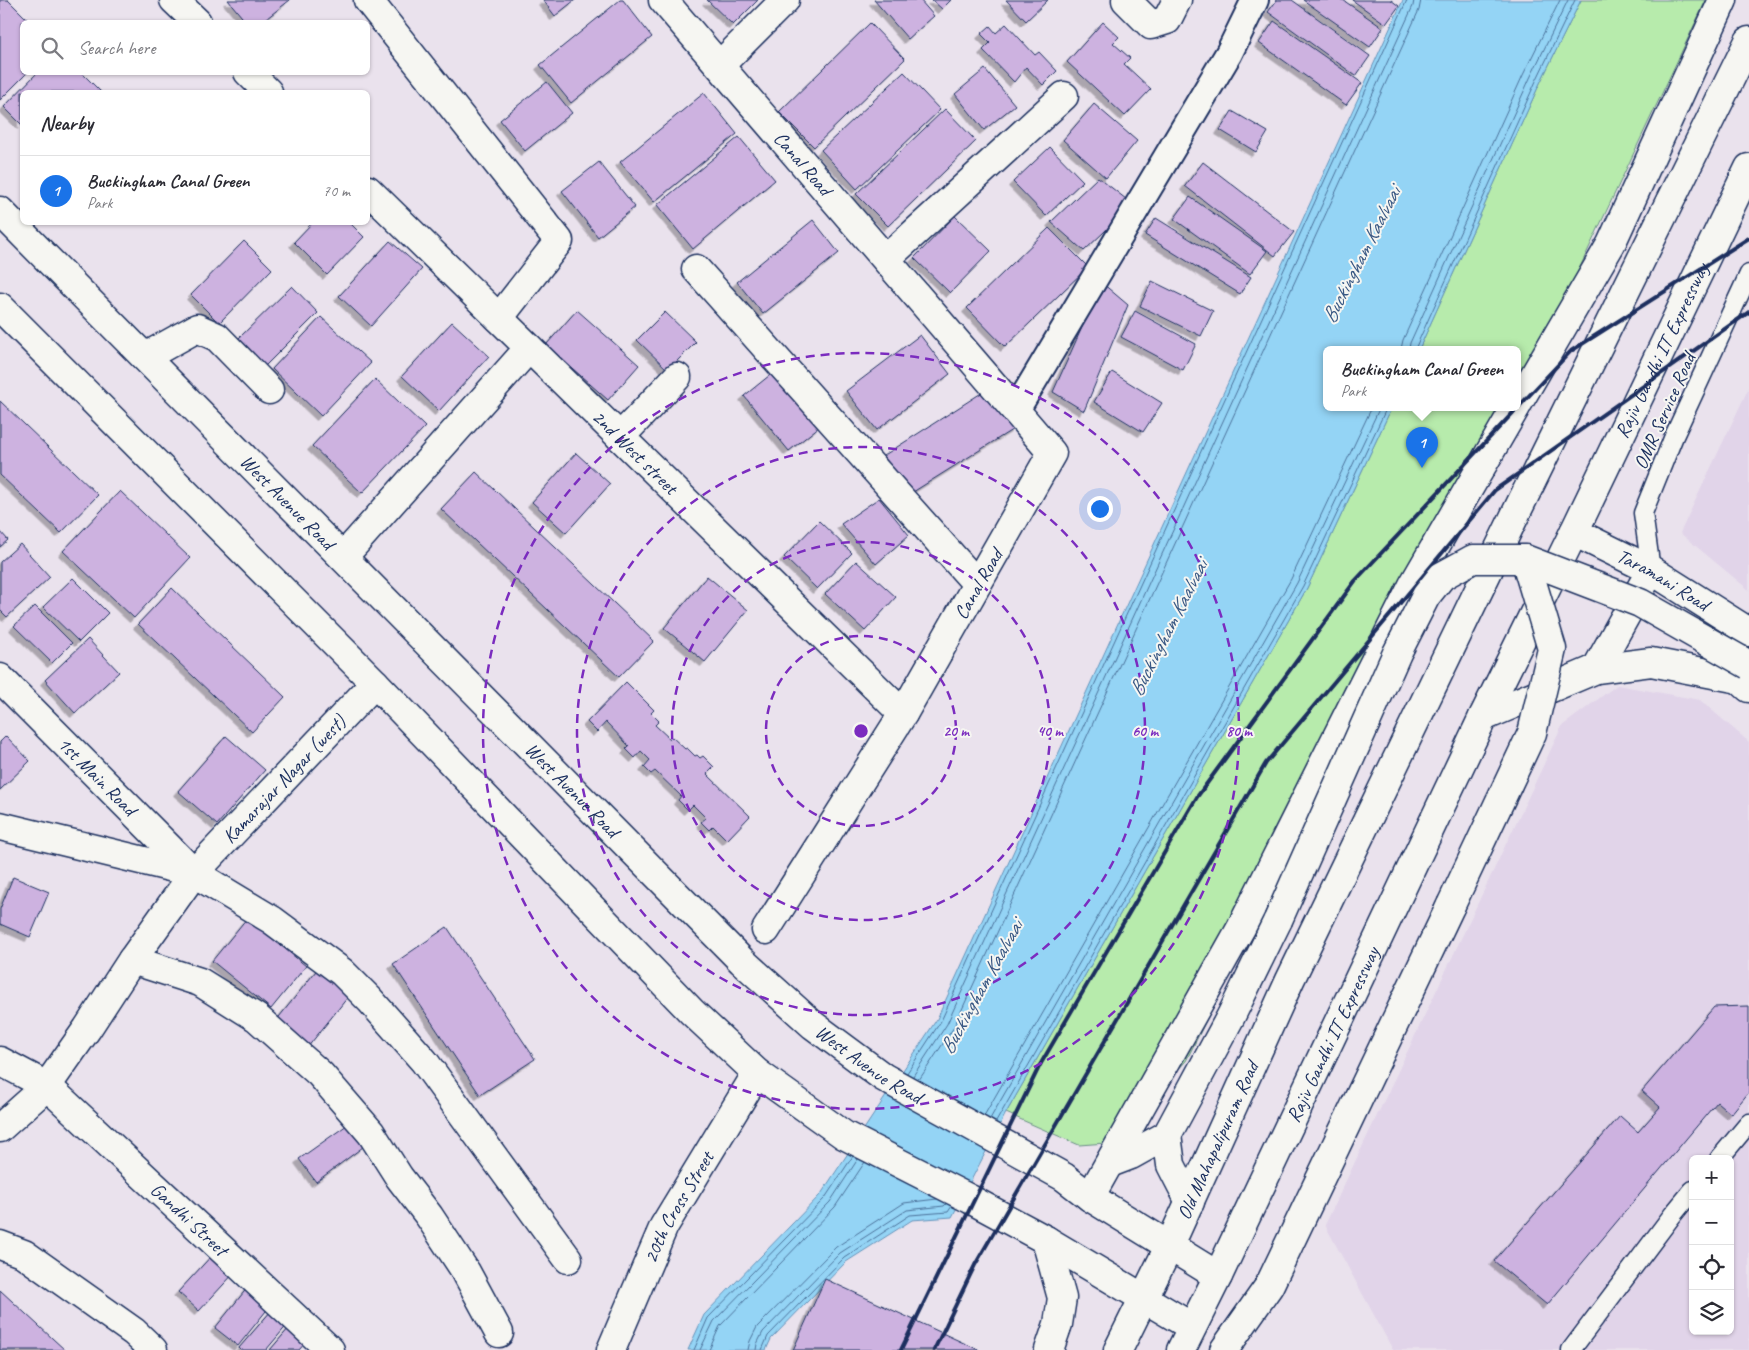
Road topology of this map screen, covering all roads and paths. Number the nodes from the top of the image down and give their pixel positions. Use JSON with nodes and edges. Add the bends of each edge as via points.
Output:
{"nodes":[{"id":1,"x":174,"y":0,"type":"edge"},
{"id":2,"x":368,"y":0,"type":"edge"},
{"id":3,"x":663,"y":0,"type":"edge"},
{"id":4,"x":785,"y":0,"type":"edge"},
{"id":5,"x":1126,"y":0,"type":"edge"},
{"id":6,"x":1177,"y":0,"type":"edge"},
{"id":7,"x":1255,"y":0,"type":"edge"},
{"id":8,"x":1723,"y":0,"type":"edge"},
{"id":9,"x":195,"y":20,"type":"edge"},
{"id":10,"x":1749,"y":42,"type":"edge"},
{"id":11,"x":720,"y":65,"type":"junction"},
{"id":12,"x":251,"y":75,"type":"edge"},
{"id":13,"x":266,"y":90,"type":"edge"},
{"id":14,"x":1064,"y":96,"type":"dead end"},
{"id":15,"x":1749,"y":168,"type":"edge"},
{"id":16,"x":370,"y":192,"type":"edge"},
{"id":17,"x":0,"y":211,"type":"edge"},
{"id":18,"x":886,"y":259,"type":"junction"},
{"id":19,"x":696,"y":269,"type":"dead end"},
{"id":20,"x":1749,"y":274,"type":"edge"},
{"id":21,"x":0,"y":307,"type":"edge"},
{"id":22,"x":499,"y":318,"type":"junction"},
{"id":23,"x":530,"y":348,"type":"junction"},
{"id":24,"x":145,"y":358,"type":"junction"},
{"id":25,"x":678,"y":377,"type":"dead end"},
{"id":26,"x":270,"y":390,"type":"dead end"},
{"id":27,"x":1521,"y":399,"type":"edge"},
{"id":28,"x":1016,"y":410,"type":"junction"},
{"id":29,"x":1514,"y":411,"type":"edge"},
{"id":30,"x":620,"y":437,"type":"junction"},
{"id":31,"x":1574,"y":532,"type":"junction"},
{"id":32,"x":343,"y":557,"type":"junction"},
{"id":33,"x":1525,"y":559,"type":"junction"},
{"id":34,"x":1650,"y":570,"type":"junction"},
{"id":35,"x":977,"y":584,"type":"junction"},
{"id":36,"x":1749,"y":632,"type":"edge"},
{"id":37,"x":1596,"y":669,"type":"junction"},
{"id":38,"x":0,"y":678,"type":"edge"},
{"id":39,"x":1746,"y":678,"type":"edge"},
{"id":40,"x":375,"y":683,"type":"junction"},
{"id":41,"x":903,"y":714,"type":"junction"},
{"id":42,"x":1483,"y":717,"type":"junction"},
{"id":43,"x":0,"y":826,"type":"edge"},
{"id":44,"x":194,"y":872,"type":"junction"},
{"id":45,"x":766,"y":930,"type":"dead end"},
{"id":46,"x":132,"y":960,"type":"junction"},
{"id":47,"x":0,"y":1061,"type":"edge"},
{"id":48,"x":756,"y":1073,"type":"junction"},
{"id":49,"x":47,"y":1086,"type":"junction"},
{"id":50,"x":1749,"y":1123,"type":"edge"},
{"id":51,"x":0,"y":1128,"type":"edge"},
{"id":52,"x":1167,"y":1134,"type":"junction"},
{"id":53,"x":1722,"y":1155,"type":"edge"},
{"id":54,"x":1110,"y":1163,"type":"junction"},
{"id":55,"x":1689,"y":1195,"type":"edge"},
{"id":56,"x":1090,"y":1197,"type":"junction"},
{"id":57,"x":1190,"y":1202,"type":"junction"},
{"id":58,"x":1046,"y":1240,"type":"junction"},
{"id":59,"x":0,"y":1245,"type":"edge"},
{"id":60,"x":1169,"y":1247,"type":"junction"},
{"id":61,"x":568,"y":1259,"type":"dead end"},
{"id":62,"x":1218,"y":1276,"type":"junction"},
{"id":63,"x":1143,"y":1298,"type":"junction"},
{"id":64,"x":499,"y":1333,"type":"dead end"},
{"id":65,"x":1186,"y":1338,"type":"edge"},
{"id":66,"x":153,"y":1350,"type":"edge"},
{"id":67,"x":330,"y":1350,"type":"edge"},
{"id":68,"x":611,"y":1350,"type":"edge"},
{"id":69,"x":1049,"y":1350,"type":"edge"},
{"id":70,"x":1118,"y":1350,"type":"edge"},
{"id":71,"x":1224,"y":1350,"type":"edge"},
{"id":72,"x":1571,"y":1350,"type":"edge"}],
"edges":[{"from":1,"to":9,"type":"main road"},
{"from":2,"to":22,"type":"main road","via":[[559,241]]},
{"from":3,"to":11,"type":"main road","name":"Canal Road"},
{"from":4,"to":11,"type":"main road"},
{"from":5,"to":6,"type":"main road","via":[[1151,24],[1167,20]]},
{"from":7,"to":28,"type":"street","via":[[1228,53]]},
{"from":8,"to":27,"type":"main road","via":[[1610,244]]},
{"from":10,"to":57,"type":"main road","name":"Old Mahapalipuram Road","via":[[1290,980]]},
{"from":11,"to":18,"type":"main road","name":"Canal Road"},
{"from":12,"to":13,"type":"main road"},
{"from":14,"to":18,"type":"main road"},
{"from":15,"to":31,"type":"main road","name":"Rajiv Gandhi IT Expressway"},
{"from":16,"to":22,"type":"main road","name":"2nd West street"},
{"from":17,"to":24,"type":"main road","name":"West Avenue Road"},
{"from":18,"to":28,"type":"main road","name":"Canal Road"},
{"from":19,"to":35,"type":"main road"},
{"from":20,"to":34,"type":"lane","name":"OMR Service Road","via":[[1674,436],[1643,513]]},
{"from":21,"to":40,"type":"main road"},
{"from":22,"to":23,"type":"main road","name":"2nd West street"},
{"from":23,"to":30,"type":"main road","name":"2nd West street"},
{"from":23,"to":32,"type":"main road"},
{"from":24,"to":26,"type":"main road","via":[[198,328],[216,337]]},
{"from":24,"to":32,"type":"main road","name":"West Avenue Road"},
{"from":25,"to":30,"type":"main road"},
{"from":28,"to":35,"type":"main road","name":"Canal Road","via":[[1052,453]]},
{"from":29,"to":54,"type":"main road","via":[[1413,585],[1241,928]]},
{"from":30,"to":41,"type":"main road","name":"2nd West street"},
{"from":31,"to":34,"type":"main road","name":"Taramani Road"},
{"from":31,"to":42,"type":"main road","name":"Rajiv Gandhi IT Expressway"},
{"from":32,"to":56,"type":"main road","name":"West Avenue Road","via":[[742,961],[813,1025],[883,1076],[1064,1177]]},
{"from":33,"to":39,"type":"main road","bridge":true,"via":[[1640,603]]},
{"from":33,"to":52,"type":"main road","bridge":true,"via":[[1473,558],[1442,576],[1426,596],[1397,653],[1278,920]]},
{"from":33,"to":71,"type":"main road","bridge":true,"via":[[1552,649],[1532,733],[1270,1286]]},
{"from":34,"to":36,"type":"main road","name":"Taramani Road"},
{"from":34,"to":37,"type":"main road"},
{"from":35,"to":41,"type":"main road","name":"Canal Road"},
{"from":37,"to":39,"type":"main road","via":[[1651,662]]},
{"from":37,"to":42,"type":"main road"},
{"from":38,"to":44,"type":"main road","name":"1st Main Road"},
{"from":40,"to":44,"type":"main road","name":"Kamarajar Nagar (west)"},
{"from":40,"to":48,"type":"main road","via":[[692,1012]]},
{"from":41,"to":45,"type":"main road","name":"Canal Road"},
{"from":42,"to":62,"type":"main road","name":"Rajiv Gandhi IT Expressway"},
{"from":43,"to":44,"type":"main road"},
{"from":44,"to":46,"type":"main road","name":"Kamarajar Nagar (west)"},
{"from":44,"to":61,"type":"main road","via":[[272,920],[342,972],[370,1000],[424,1060]]},
{"from":46,"to":49,"type":"main road","name":"Kamarajar Nagar (west)"},
{"from":46,"to":64,"type":"main road","via":[[200,982],[257,1018],[320,1074],[371,1133],[429,1216],[466,1272]]},
{"from":47,"to":49,"type":"main road","name":"Gandhi Street"},
{"from":48,"to":58,"type":"main road","via":[[844,1135]]},
{"from":48,"to":68,"type":"main road","name":"20th Cross Street","via":[[664,1226]]},
{"from":49,"to":51,"type":"main road","name":"Kamarajar Nagar (west)"},
{"from":49,"to":67,"type":"main road","name":"Gandhi Street"},
{"from":50,"to":53,"type":"lane"},
{"from":52,"to":54,"type":"main road"},
{"from":52,"to":57,"type":"main road","via":[[1171,1166]]},
{"from":54,"to":56,"type":"main road"},
{"from":55,"to":72,"type":"lane"},
{"from":56,"to":60,"type":"main road","name":"West Avenue Road"},
{"from":57,"to":60,"type":"main road","name":"Old Mahapalipuram Road"},
{"from":58,"to":63,"type":"main road"},
{"from":58,"to":69,"type":"main road","via":[[1062,1298]]},
{"from":59,"to":66,"type":"main road","via":[[24,1254],[134,1332]]},
{"from":60,"to":62,"type":"main road","name":"West Avenue Road"},
{"from":60,"to":63,"type":"main road","name":"Old Mahapalipuram Road"},
{"from":62,"to":65,"type":"main road","name":"Rajiv Gandhi IT Expressway"},
{"from":63,"to":65,"type":"main road"},
{"from":63,"to":70,"type":"main road"}]}
